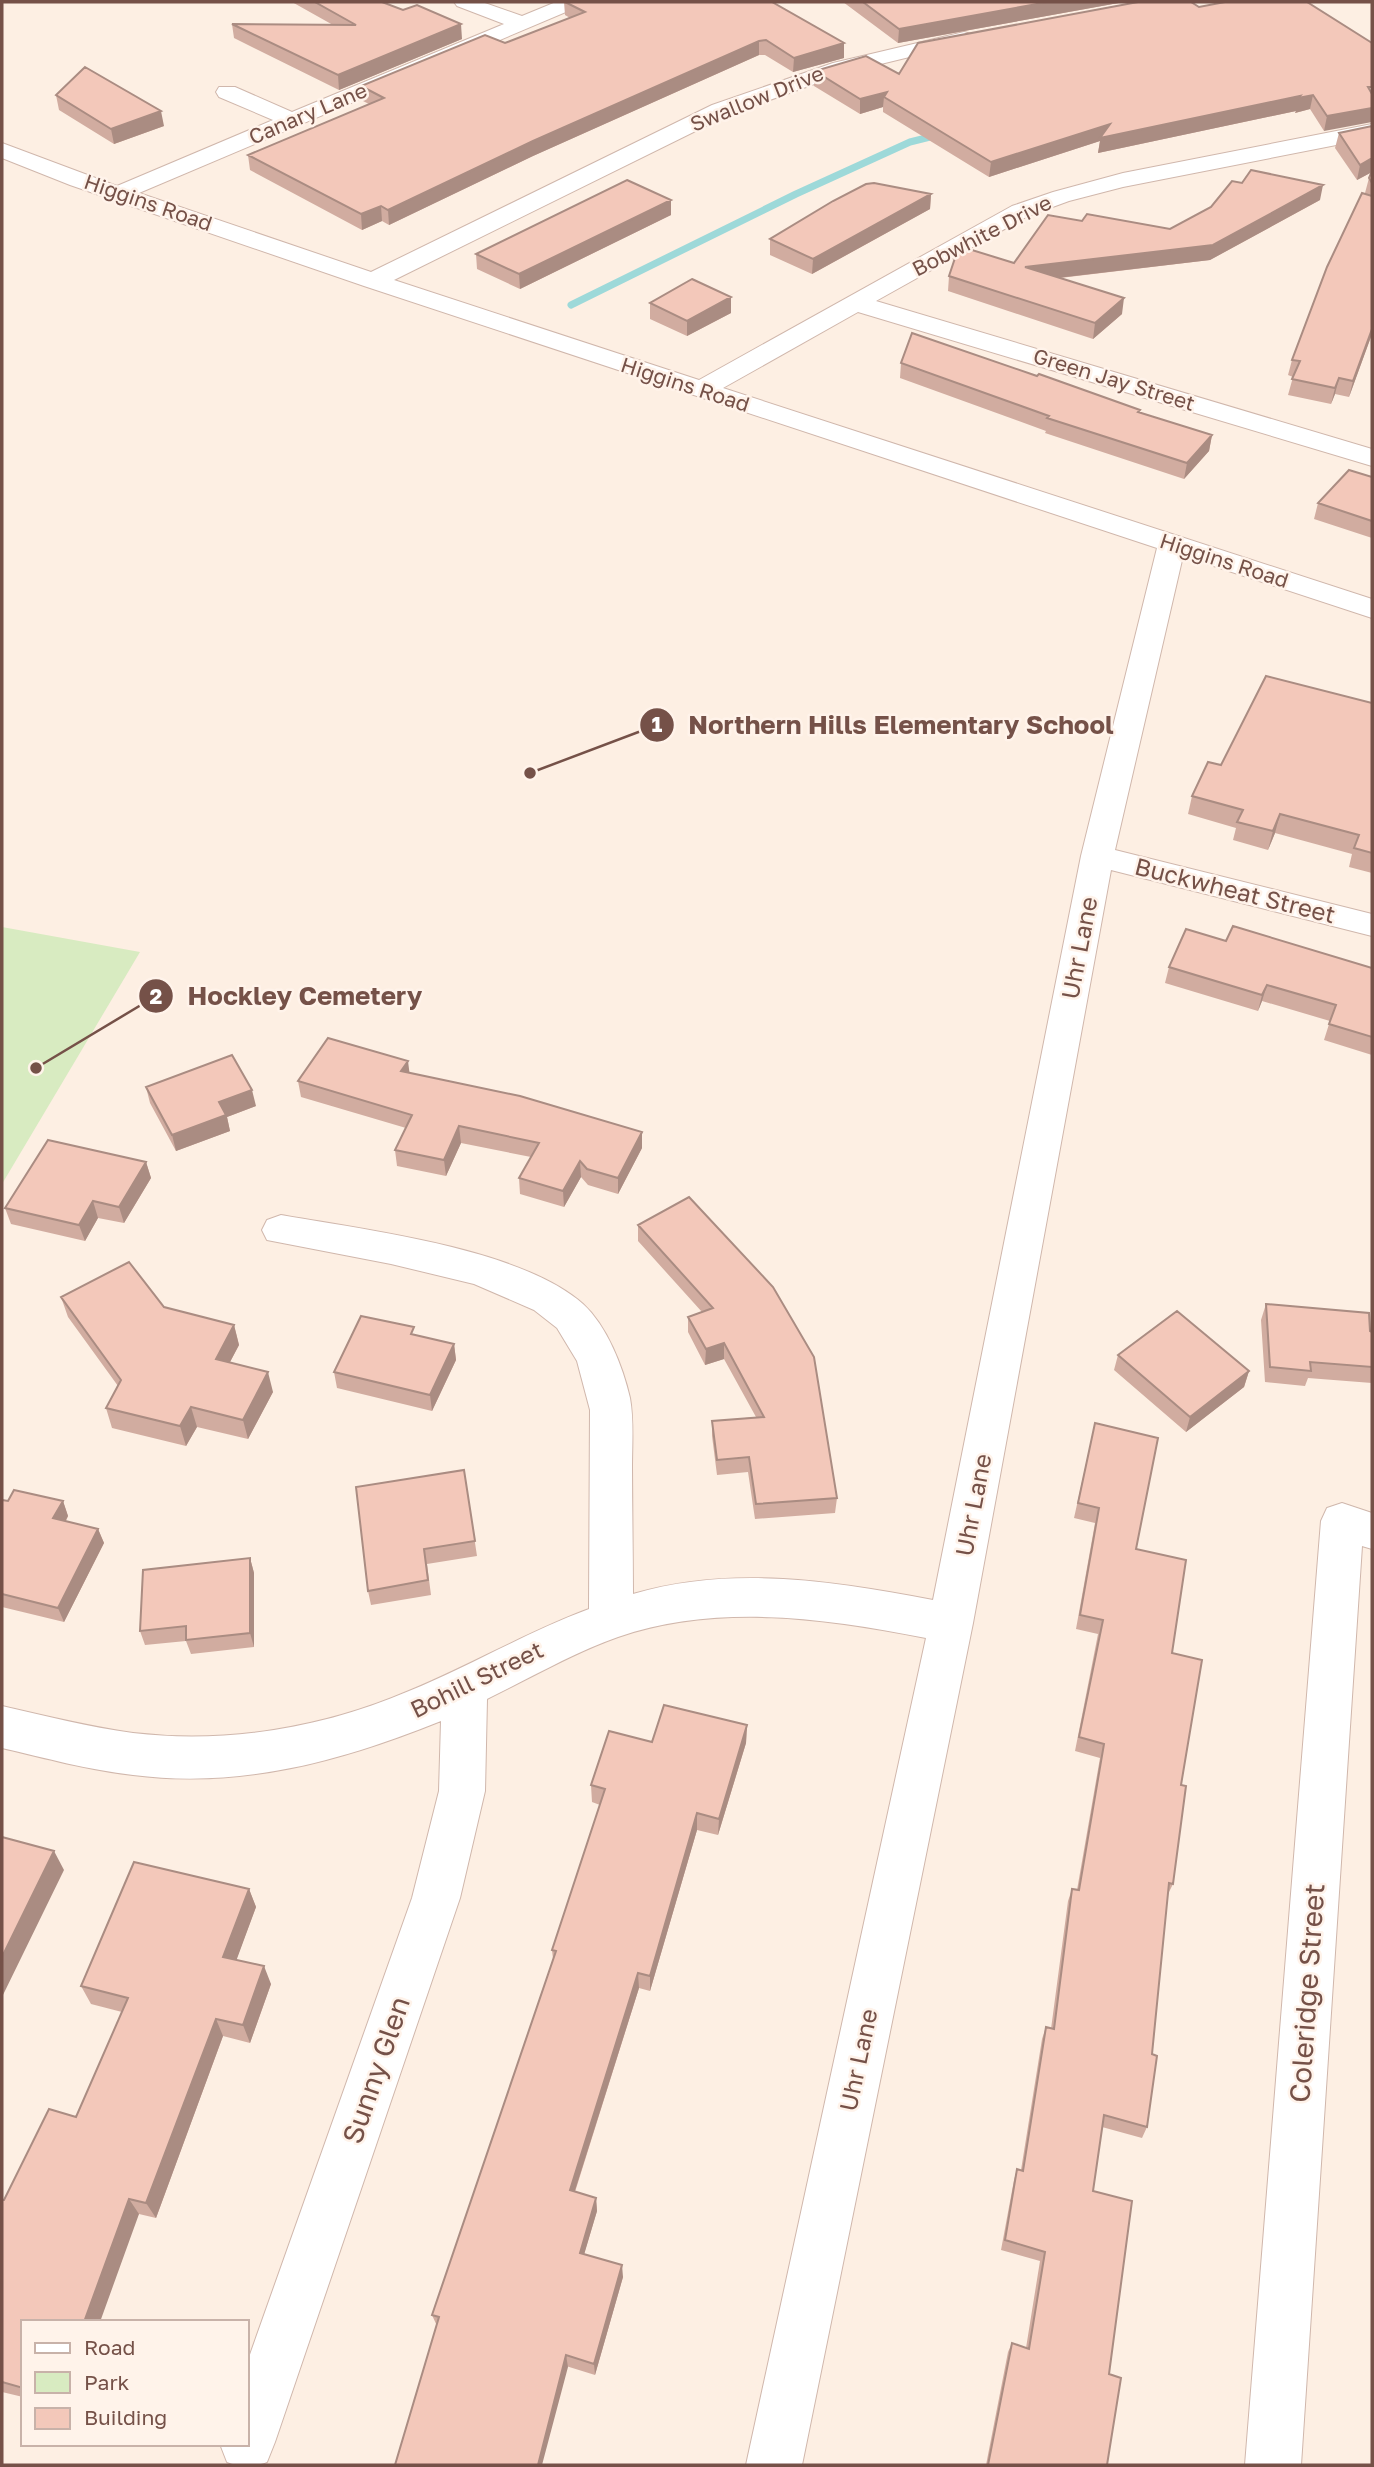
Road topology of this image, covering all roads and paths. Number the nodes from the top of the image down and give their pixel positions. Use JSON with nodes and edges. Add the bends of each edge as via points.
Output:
{"nodes":[{"id":1,"x":464,"y":2,"type":"edge"},
{"id":2,"x":573,"y":2,"type":"edge"},
{"id":3,"x":521,"y":23,"type":"junction"},
{"id":4,"x":987,"y":34,"type":"edge"},
{"id":5,"x":227,"y":92,"type":"dead end"},
{"id":6,"x":293,"y":121,"type":"junction"},
{"id":7,"x":1372,"y":131,"type":"edge"},
{"id":8,"x":2,"y":150,"type":"edge"},
{"id":9,"x":119,"y":193,"type":"junction"},
{"id":10,"x":373,"y":281,"type":"junction"},
{"id":11,"x":855,"y":303,"type":"junction"},
{"id":12,"x":700,"y":390,"type":"junction"},
{"id":13,"x":1372,"y":458,"type":"edge"},
{"id":14,"x":1172,"y":544,"type":"junction"},
{"id":15,"x":1372,"y":610,"type":"edge"},
{"id":16,"x":1097,"y":856,"type":"junction"},
{"id":17,"x":1372,"y":925,"type":"edge"},
{"id":18,"x":281,"y":1230,"type":"dead end"},
{"id":19,"x":1357,"y":1526,"type":"edge"},
{"id":20,"x":611,"y":1620,"type":"junction"},
{"id":21,"x":951,"y":1623,"type":"junction"},
{"id":22,"x":465,"y":1688,"type":"junction"},
{"id":23,"x":2,"y":1727,"type":"edge"},
{"id":24,"x":248,"y":2437,"type":"edge"},
{"id":25,"x":245,"y":2446,"type":"edge"},
{"id":26,"x":239,"y":2465,"type":"edge"},
{"id":27,"x":774,"y":2465,"type":"edge"},
{"id":28,"x":1273,"y":2465,"type":"edge"}],
"edges":[{"from":1,"to":3,"type":"street"},
{"from":2,"to":3,"type":"street","name":"Canary Lane"},
{"from":3,"to":6,"type":"street","name":"Canary Lane"},
{"from":4,"to":10,"type":"street","name":"Swallow Drive","via":[[890,53],[774,88],[720,110]]},
{"from":5,"to":6,"type":"street"},
{"from":6,"to":9,"type":"street","name":"Canary Lane"},
{"from":7,"to":11,"type":"street","name":"Bobwhite Drive","via":[[1072,192],[1020,211]]},
{"from":8,"to":9,"type":"street","name":"Higgins Road"},
{"from":9,"to":10,"type":"street","name":"Higgins Road"},
{"from":10,"to":12,"type":"street","name":"Higgins Road"},
{"from":11,"to":12,"type":"street","name":"Bobwhite Drive"},
{"from":11,"to":13,"type":"street","name":"Green Jay Street"},
{"from":12,"to":14,"type":"street","name":"Higgins Road"},
{"from":14,"to":15,"type":"street","name":"Higgins Road"},
{"from":14,"to":16,"type":"street","name":"Uhr Lane"},
{"from":16,"to":17,"type":"street","name":"Buckwheat Street"},
{"from":16,"to":21,"type":"street","name":"Uhr Lane"},
{"from":18,"to":20,"type":"street","via":[[464,1265],[537,1293],[570,1315],[589,1343],[608,1392]]},
{"from":19,"to":28,"type":"street","name":"Coleridge Street"},
{"from":20,"to":21,"type":"street","name":"Bohill Street","via":[[674,1604],[771,1595]]},
{"from":20,"to":22,"type":"street","name":"Bohill Street","via":[[537,1650]]},
{"from":21,"to":27,"type":"street","name":"Uhr Lane"},
{"from":22,"to":23,"type":"street","name":"Bohill Street","via":[[345,1737],[250,1756],[154,1757]]},
{"from":22,"to":24,"type":"street","name":"Sunny Glen","via":[[462,1791],[436,1898]]},
{"from":25,"to":26,"type":"street","name":"Sunny Glen"}]}
